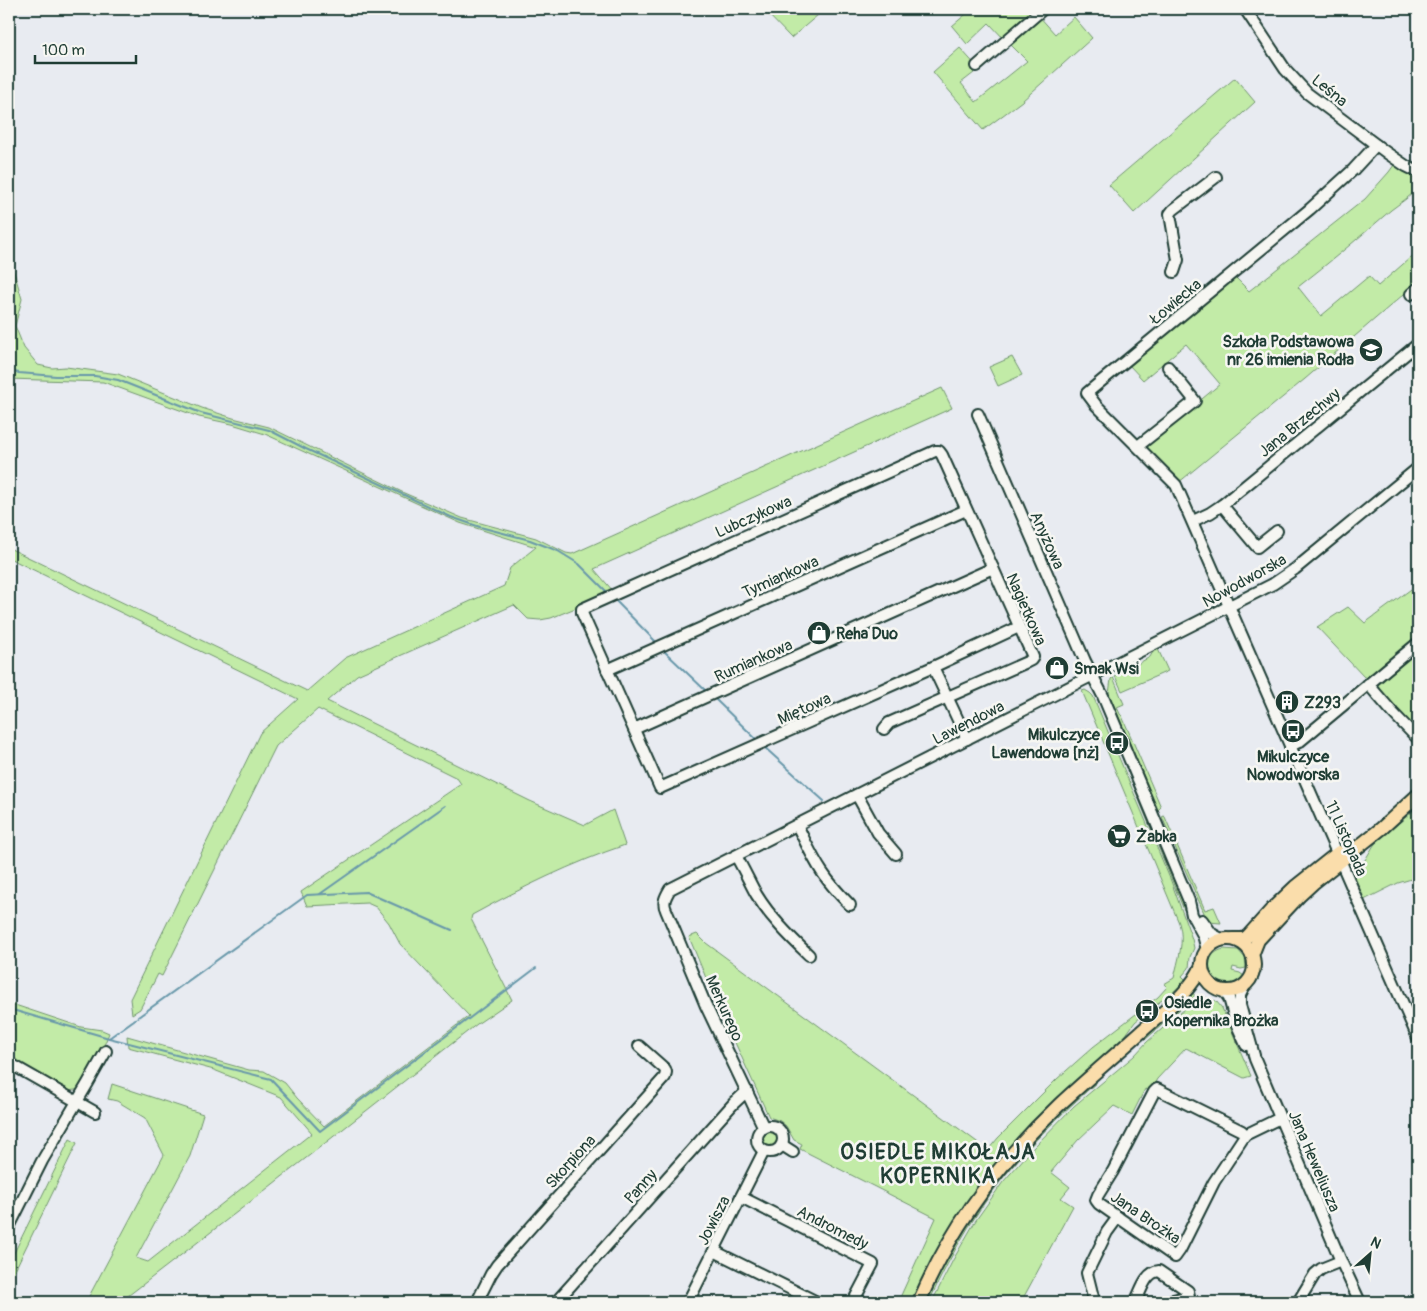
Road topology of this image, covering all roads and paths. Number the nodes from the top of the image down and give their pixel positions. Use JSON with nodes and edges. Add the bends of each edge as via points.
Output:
{"nodes":[{"id":1,"x":1043,"y":9,"type":"edge"},
{"id":2,"x":1245,"y":9,"type":"edge"},
{"id":3,"x":977,"y":66,"type":"dead end"},
{"id":4,"x":1376,"y":145,"type":"junction"},
{"id":5,"x":1418,"y":172,"type":"edge"},
{"id":6,"x":1216,"y":177,"type":"dead end"},
{"id":7,"x":1174,"y":272,"type":"dead end"},
{"id":8,"x":1418,"y":344,"type":"edge"},
{"id":9,"x":1168,"y":367,"type":"dead end"},
{"id":10,"x":978,"y":414,"type":"dead end"},
{"id":11,"x":1138,"y":446,"type":"junction"},
{"id":12,"x":1418,"y":468,"type":"edge"},
{"id":13,"x":1176,"y":485,"type":"joint"},
{"id":14,"x":1222,"y":504,"type":"junction"},
{"id":15,"x":966,"y":510,"type":"junction"},
{"id":16,"x":1193,"y":521,"type":"junction"},
{"id":17,"x":1277,"y":531,"type":"dead end"},
{"id":18,"x":993,"y":568,"type":"junction"},
{"id":19,"x":1229,"y":607,"type":"junction"},
{"id":20,"x":1019,"y":627,"type":"junction"},
{"id":21,"x":1418,"y":643,"type":"edge"},
{"id":22,"x":933,"y":667,"type":"junction"},
{"id":23,"x":606,"y":670,"type":"junction"},
{"id":24,"x":1092,"y":676,"type":"junction"},
{"id":25,"x":1368,"y":684,"type":"junction"},
{"id":26,"x":947,"y":697,"type":"junction"},
{"id":27,"x":634,"y":729,"type":"junction"},
{"id":28,"x":884,"y":729,"type":"dead end"},
{"id":29,"x":1418,"y":739,"type":"edge"},
{"id":30,"x":967,"y":740,"type":"junction"},
{"id":31,"x":1290,"y":746,"type":"junction"},
{"id":32,"x":858,"y":795,"type":"junction"},
{"id":33,"x":1413,"y":799,"type":"edge"},
{"id":34,"x":796,"y":826,"type":"junction"},
{"id":35,"x":896,"y":854,"type":"dead end"},
{"id":36,"x":736,"y":856,"type":"junction"},
{"id":37,"x":1339,"y":857,"type":"junction"},
{"id":38,"x":665,"y":898,"type":"joint"},
{"id":39,"x":1189,"y":900,"type":"junction"},
{"id":40,"x":850,"y":905,"type":"dead end"},
{"id":41,"x":1228,"y":939,"type":"junction"},
{"id":42,"x":1207,"y":950,"type":"junction"},
{"id":43,"x":1252,"y":954,"type":"junction"},
{"id":44,"x":809,"y":955,"type":"dead end"},
{"id":45,"x":1202,"y":964,"type":"junction"},
{"id":46,"x":1245,"y":985,"type":"junction"},
{"id":47,"x":1218,"y":988,"type":"junction"},
{"id":48,"x":1178,"y":999,"type":"junction"},
{"id":49,"x":1418,"y":1038,"type":"edge"},
{"id":50,"x":639,"y":1046,"type":"dead end"},
{"id":51,"x":106,"y":1051,"type":"dead end"},
{"id":52,"x":1255,"y":1059,"type":"junction"},
{"id":53,"x":9,"y":1063,"type":"edge"},
{"id":54,"x":747,"y":1091,"type":"junction"},
{"id":55,"x":76,"y":1103,"type":"junction"},
{"id":56,"x":95,"y":1112,"type":"dead end"},
{"id":57,"x":1280,"y":1118,"type":"junction"},
{"id":58,"x":764,"y":1128,"type":"junction"},
{"id":59,"x":1245,"y":1135,"type":"junction"},
{"id":60,"x":782,"y":1145,"type":"junction"},
{"id":61,"x":764,"y":1151,"type":"junction"},
{"id":62,"x":793,"y":1152,"type":"dead end"},
{"id":63,"x":741,"y":1196,"type":"junction"},
{"id":64,"x":1118,"y":1217,"type":"junction"},
{"id":65,"x":9,"y":1227,"type":"edge"},
{"id":66,"x":714,"y":1250,"type":"junction"},
{"id":67,"x":1341,"y":1260,"type":"junction"},
{"id":68,"x":476,"y":1302,"type":"edge"},
{"id":69,"x":556,"y":1302,"type":"edge"},
{"id":70,"x":688,"y":1302,"type":"edge"},
{"id":71,"x":817,"y":1302,"type":"edge"},
{"id":72,"x":853,"y":1302,"type":"edge"},
{"id":73,"x":919,"y":1302,"type":"edge"},
{"id":74,"x":1096,"y":1302,"type":"edge"},
{"id":75,"x":1135,"y":1302,"type":"edge"},
{"id":76,"x":1165,"y":1302,"type":"edge"},
{"id":77,"x":1298,"y":1302,"type":"edge"},
{"id":78,"x":1360,"y":1302,"type":"edge"}],
"edges":[{"from":1,"to":3,"type":"street"},
{"from":2,"to":4,"type":"street","name":"Leśna","via":[[1302,89]]},
{"from":4,"to":5,"type":"street","name":"Leśna"},
{"from":4,"to":11,"type":"street","name":"Łowiecka","via":[[1310,209],[1087,393]]},
{"from":6,"to":7,"type":"street","via":[[1170,214],[1178,260]]},
{"from":8,"to":14,"type":"street","name":"Jana Brzechwy"},
{"from":9,"to":11,"type":"street","via":[[1195,400]]},
{"from":10,"to":24,"type":"street","name":"Anyżowa"},
{"from":11,"to":13,"type":"street","name":"Łowiecka"},
{"from":12,"to":19,"type":"street","name":"Nowodworska","via":[[1289,573]]},
{"from":13,"to":16,"type":"street","name":"11 Listopada"},
{"from":14,"to":16,"type":"street","name":"Jana Brzechwy"},
{"from":14,"to":17,"type":"street","via":[[1258,547]]},
{"from":15,"to":18,"type":"street","name":"Lubczykowa"},
{"from":15,"to":23,"type":"street","name":"Tymiankowa"},
{"from":15,"to":23,"type":"street","name":"Lubczykowa","via":[[942,455],[935,450],[582,609]]},
{"from":16,"to":19,"type":"street","name":"11 Listopada"},
{"from":18,"to":20,"type":"street","name":"Nagietkowa"},
{"from":18,"to":27,"type":"street","name":"Rumiankowa"},
{"from":19,"to":24,"type":"street","name":"Nowodworska"},
{"from":19,"to":31,"type":"street","name":"11 Listopada"},
{"from":20,"to":22,"type":"street","name":"Miętowa"},
{"from":20,"to":26,"type":"street","name":"Nagietkowa","via":[[1031,660]]},
{"from":21,"to":25,"type":"street"},
{"from":22,"to":26,"type":"street"},
{"from":22,"to":27,"type":"street","name":"Miętowa","via":[[660,788]]},
{"from":23,"to":27,"type":"street","name":"Lubczykowa"},
{"from":24,"to":30,"type":"street","name":"Lawendowa"},
{"from":24,"to":39,"type":"street"},
{"from":25,"to":29,"type":"street"},
{"from":25,"to":31,"type":"street"},
{"from":26,"to":28,"type":"street","name":"Nagietkowa","via":[[889,723]]},
{"from":26,"to":30,"type":"street"},
{"from":30,"to":32,"type":"street","name":"Lawendowa"},
{"from":31,"to":37,"type":"street","name":"11 Listopada"},
{"from":32,"to":34,"type":"street","name":"Lawendowa"},
{"from":32,"to":35,"type":"street","via":[[878,833]]},
{"from":33,"to":37,"type":"main road","via":[[1382,828]]},
{"from":34,"to":36,"type":"street","name":"Lawendowa"},
{"from":34,"to":40,"type":"street","via":[[822,873]]},
{"from":36,"to":38,"type":"street","name":"Lawendowa","via":[[670,889]]},
{"from":36,"to":44,"type":"street","via":[[770,913]]},
{"from":37,"to":41,"type":"main road","via":[[1294,887],[1244,939]]},
{"from":37,"to":43,"type":"main road","via":[[1258,940]]},
{"from":37,"to":49,"type":"street","name":"11 Listopada"},
{"from":38,"to":54,"type":"street","name":"Merkurego","via":[[664,907],[706,1006]]},
{"from":39,"to":41,"type":"street","via":[[1209,931]]},
{"from":39,"to":42,"type":"street"},
{"from":41,"to":42,"type":"main road","via":[[1214,943]]},
{"from":41,"to":43,"type":"main road","via":[[1245,945]]},
{"from":42,"to":45,"type":"main road"},
{"from":43,"to":46,"type":"main road","via":[[1254,970]]},
{"from":45,"to":47,"type":"main road","via":[[1205,975]]},
{"from":45,"to":48,"type":"main road"},
{"from":46,"to":47,"type":"main road","via":[[1237,989]]},
{"from":46,"to":52,"type":"street","name":"Jana Heweliusza","via":[[1240,994],[1240,1005]]},
{"from":47,"to":48,"type":"main road","via":[[1205,986]]},
{"from":47,"to":52,"type":"street","name":"Jana Heweliusza","via":[[1231,1003],[1240,1033]]},
{"from":48,"to":73,"type":"main road","via":[[1060,1104],[1003,1164],[959,1226]]},
{"from":50,"to":68,"type":"street","name":"Skorpiona","via":[[665,1068],[665,1076],[497,1264]]},
{"from":51,"to":55,"type":"street"},
{"from":52,"to":57,"type":"street","name":"Jana Heweliusza"},
{"from":53,"to":55,"type":"street"},
{"from":54,"to":58,"type":"street","name":"Merkurego"},
{"from":54,"to":69,"type":"street","name":"Panny"},
{"from":55,"to":56,"type":"street"},
{"from":55,"to":65,"type":"street"},
{"from":57,"to":59,"type":"street"},
{"from":57,"to":67,"type":"street","name":"Jana Heweliusza"},
{"from":58,"to":60,"type":"street","via":[[779,1130]]},
{"from":58,"to":61,"type":"street","via":[[757,1139]]},
{"from":59,"to":64,"type":"street","name":"Jana Brożka","via":[[1214,1182],[1175,1257]]},
{"from":59,"to":64,"type":"street","name":"Jana Brożka","via":[[1157,1089],[1096,1200]]},
{"from":60,"to":61,"type":"street","via":[[776,1151]]},
{"from":60,"to":62,"type":"street"},
{"from":61,"to":63,"type":"street","name":"Jowisza"},
{"from":63,"to":66,"type":"street","name":"Jowisza"},
{"from":63,"to":72,"type":"street","name":"Andromedy","via":[[873,1264]]},
{"from":64,"to":74,"type":"street","via":[[1087,1273]]},
{"from":66,"to":70,"type":"street","name":"Jowisza"},
{"from":66,"to":71,"type":"street"},
{"from":67,"to":77,"type":"street","via":[[1315,1274]]},
{"from":67,"to":78,"type":"street","name":"Jana Heweliusza"},
{"from":75,"to":76,"type":"street","via":[[1150,1274],[1159,1271],[1188,1291],[1189,1296]]}]}
